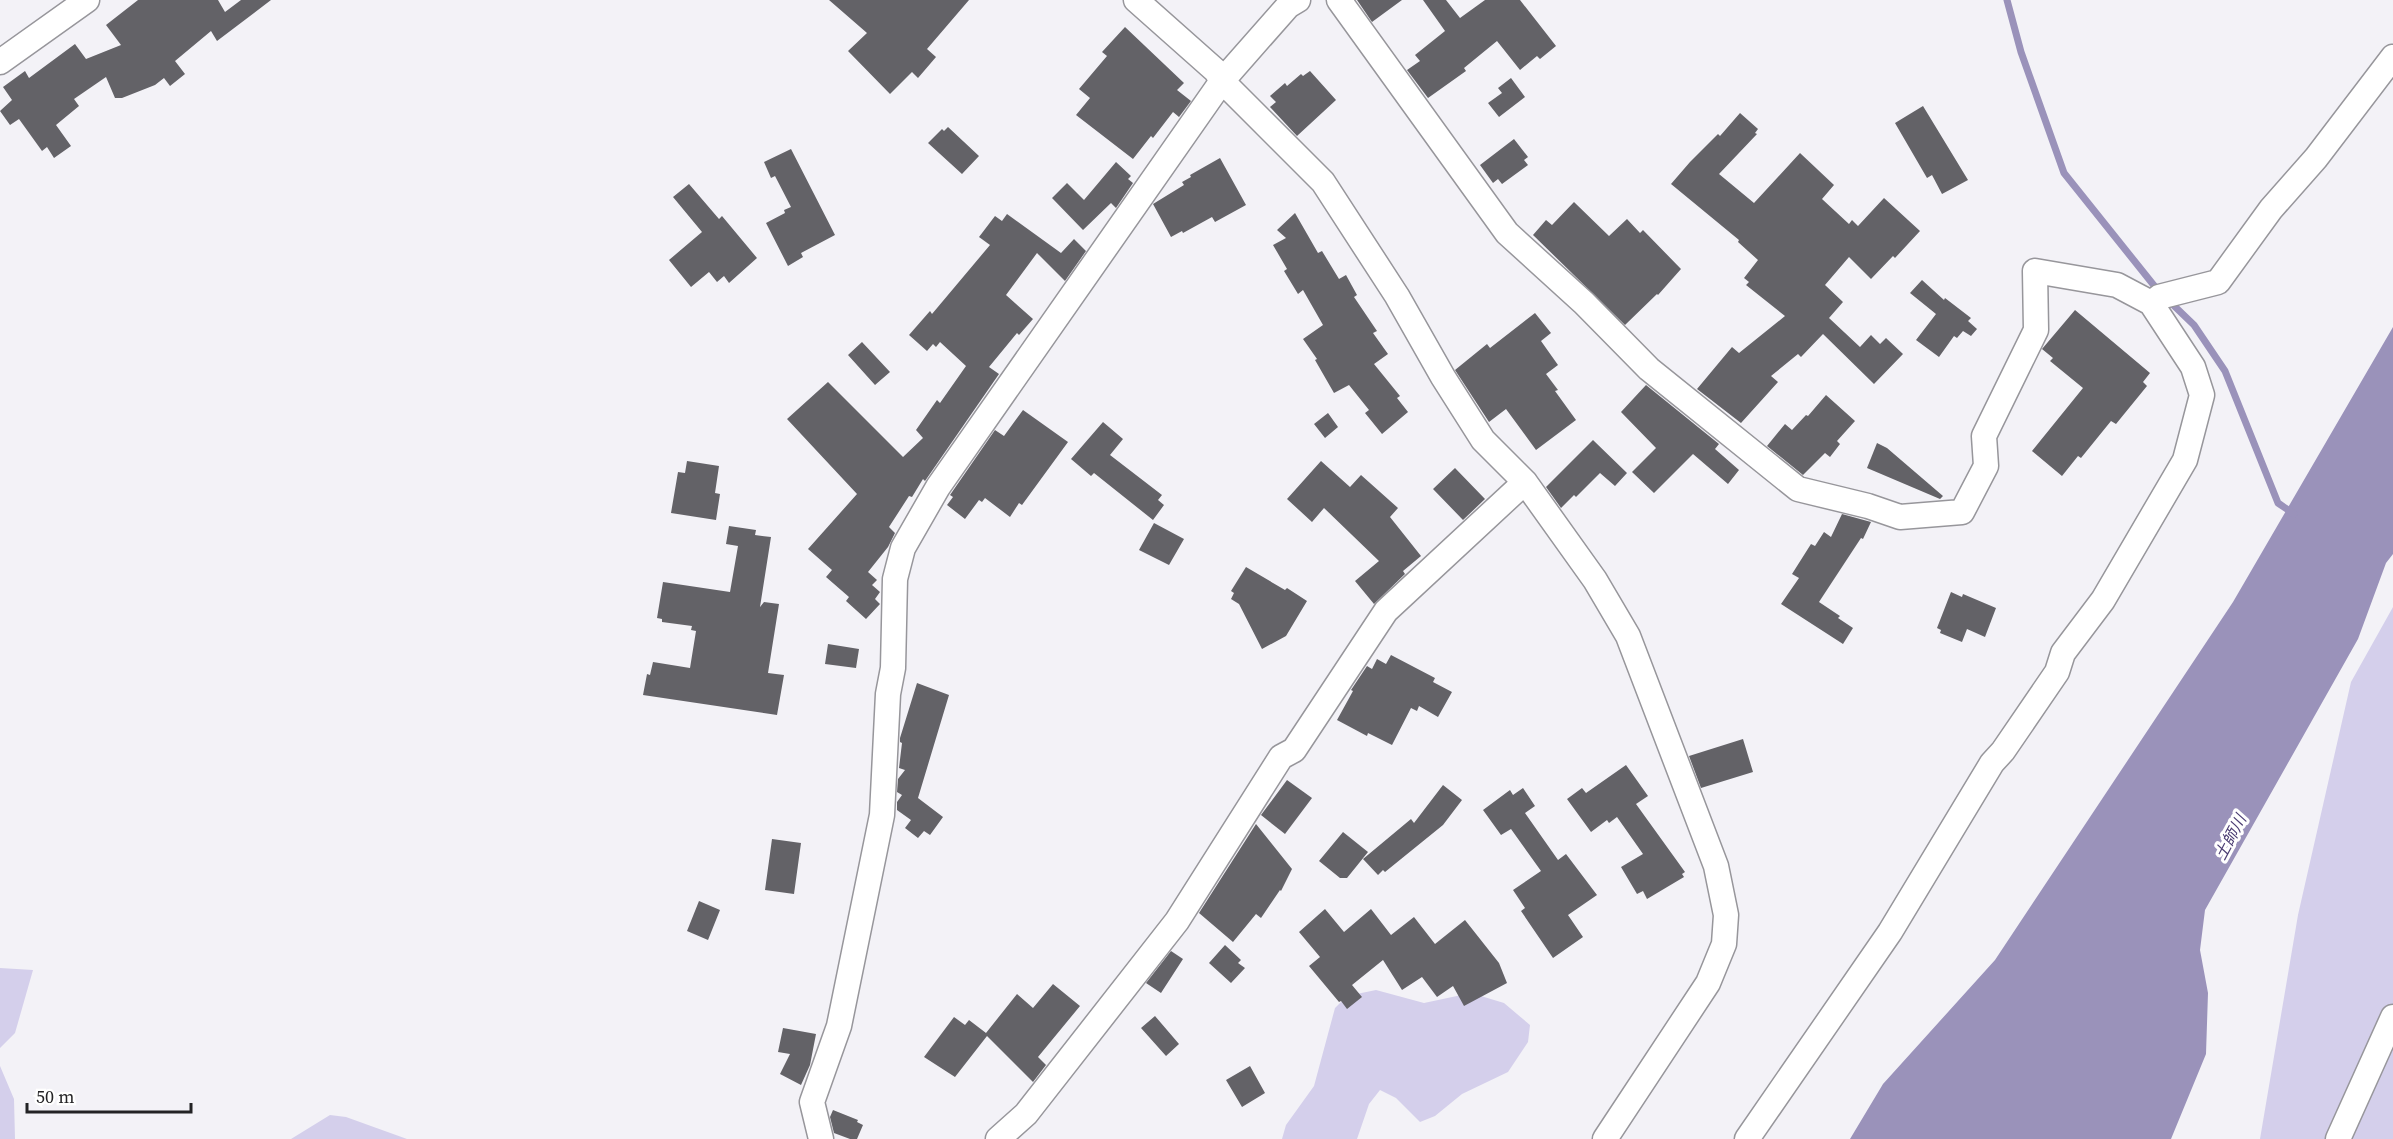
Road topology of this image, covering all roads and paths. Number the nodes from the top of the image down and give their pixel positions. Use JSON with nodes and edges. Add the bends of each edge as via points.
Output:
{"nodes":[{"id":1,"x":87,"y":0,"type":"edge"},
{"id":2,"x":1136,"y":0,"type":"edge"},
{"id":3,"x":1298,"y":0,"type":"edge"},
{"id":4,"x":1340,"y":0,"type":"edge"},
{"id":5,"x":2392,"y":61,"type":"edge"},
{"id":6,"x":0,"y":62,"type":"edge"},
{"id":7,"x":1222,"y":81,"type":"junction"},
{"id":8,"x":2151,"y":303,"type":"junction"},
{"id":9,"x":1525,"y":482,"type":"junction"},
{"id":10,"x":2393,"y":1017,"type":"edge"},
{"id":11,"x":821,"y":1139,"type":"edge"},
{"id":12,"x":998,"y":1139,"type":"edge"},
{"id":13,"x":1605,"y":1139,"type":"edge"},
{"id":14,"x":1747,"y":1139,"type":"edge"},
{"id":15,"x":2338,"y":1139,"type":"edge"}],
"edges":[{"from":1,"to":6,"type":"street"},
{"from":2,"to":7,"type":"street","via":[[1216,71]]},
{"from":3,"to":7,"type":"street","via":[[1288,6]]},
{"from":4,"to":8,"type":"street","via":[[1507,233],[1649,369],[1798,489],[1900,517],[1962,512],[1986,466],[1984,436],[2036,330],[2035,271],[2117,285]]},
{"from":5,"to":8,"type":"street","via":[[2271,209],[2218,282],[2159,297]]},
{"from":7,"to":9,"type":"street","via":[[1323,182],[1484,440]]},
{"from":7,"to":11,"type":"street","via":[[950,470],[903,548],[895,579],[882,815],[839,1026],[812,1102]]},
{"from":8,"to":14,"type":"street","via":[[2193,367],[2202,395],[2185,460],[2103,600],[2063,653],[2057,672],[1992,764],[1890,932]]},
{"from":9,"to":12,"type":"street","via":[[1386,612],[1294,750],[1281,757],[1177,921],[1026,1114]]},
{"from":9,"to":13,"type":"street","via":[[1628,636],[1716,866],[1726,915],[1724,944],[1708,983]]},
{"from":10,"to":15,"type":"street"}]}
